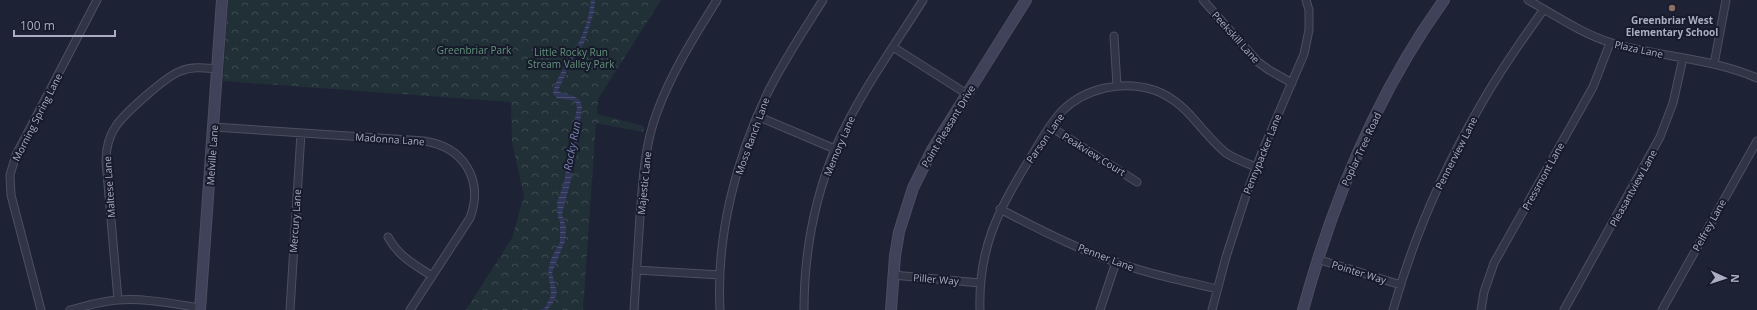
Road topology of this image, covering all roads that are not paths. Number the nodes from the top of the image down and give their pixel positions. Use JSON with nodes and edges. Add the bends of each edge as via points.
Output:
{"nodes":[{"id":1,"x":97,"y":0,"type":"edge"},
{"id":2,"x":222,"y":0,"type":"edge"},
{"id":3,"x":717,"y":0,"type":"edge"},
{"id":4,"x":823,"y":0,"type":"edge"},
{"id":5,"x":923,"y":0,"type":"edge"},
{"id":6,"x":1026,"y":0,"type":"edge"},
{"id":7,"x":1203,"y":0,"type":"edge"},
{"id":8,"x":1306,"y":0,"type":"edge"},
{"id":9,"x":1528,"y":0,"type":"edge"},
{"id":10,"x":1726,"y":0,"type":"edge"},
{"id":11,"x":1442,"y":1,"type":"edge"},
{"id":12,"x":1544,"y":9,"type":"junction"},
{"id":13,"x":1114,"y":36,"type":"dead end"},
{"id":14,"x":1610,"y":42,"type":"junction"},
{"id":15,"x":893,"y":47,"type":"junction"},
{"id":16,"x":1683,"y":58,"type":"junction"},
{"id":17,"x":1714,"y":64,"type":"junction"},
{"id":18,"x":217,"y":69,"type":"junction"},
{"id":19,"x":1757,"y":78,"type":"edge"},
{"id":20,"x":1292,"y":83,"type":"junction"},
{"id":21,"x":1118,"y":86,"type":"junction"},
{"id":22,"x":967,"y":94,"type":"junction"},
{"id":23,"x":757,"y":116,"type":"junction"},
{"id":24,"x":214,"y":127,"type":"junction"},
{"id":25,"x":1051,"y":127,"type":"junction"},
{"id":26,"x":301,"y":133,"type":"junction"},
{"id":27,"x":1757,"y":141,"type":"edge"},
{"id":28,"x":835,"y":149,"type":"junction"},
{"id":29,"x":1256,"y":167,"type":"junction"},
{"id":30,"x":1137,"y":182,"type":"dead end"},
{"id":31,"x":1000,"y":209,"type":"junction"},
{"id":32,"x":388,"y":237,"type":"dead end"},
{"id":33,"x":1317,"y":259,"type":"junction"},
{"id":34,"x":1116,"y":262,"type":"junction"},
{"id":35,"x":636,"y":270,"type":"junction"},
{"id":36,"x":720,"y":275,"type":"junction"},
{"id":37,"x":893,"y":275,"type":"junction"},
{"id":38,"x":432,"y":276,"type":"junction"},
{"id":39,"x":980,"y":283,"type":"junction"},
{"id":40,"x":1400,"y":285,"type":"junction"},
{"id":41,"x":1217,"y":289,"type":"junction"},
{"id":42,"x":118,"y":300,"type":"junction"},
{"id":43,"x":200,"y":309,"type":"edge"},
{"id":44,"x":41,"y":310,"type":"edge"},
{"id":45,"x":70,"y":310,"type":"edge"},
{"id":46,"x":290,"y":310,"type":"edge"},
{"id":47,"x":410,"y":310,"type":"edge"},
{"id":48,"x":634,"y":310,"type":"edge"},
{"id":49,"x":720,"y":310,"type":"edge"},
{"id":50,"x":804,"y":310,"type":"edge"},
{"id":51,"x":891,"y":310,"type":"edge"},
{"id":52,"x":980,"y":310,"type":"edge"},
{"id":53,"x":1100,"y":310,"type":"edge"},
{"id":54,"x":1212,"y":310,"type":"edge"},
{"id":55,"x":1303,"y":310,"type":"edge"},
{"id":56,"x":1393,"y":310,"type":"edge"},
{"id":57,"x":1481,"y":310,"type":"edge"},
{"id":58,"x":1564,"y":310,"type":"edge"},
{"id":59,"x":1662,"y":310,"type":"edge"}],
"edges":[{"from":1,"to":44,"type":"street","name":"Morning Spring Lane","via":[[16,155],[10,175],[11,195]]},
{"from":2,"to":18,"type":"street","name":"Melville Lane"},
{"from":3,"to":35,"type":"street","name":"Majestic Lane","via":[[680,60],[656,116],[644,169]]},
{"from":4,"to":23,"type":"street","name":"Moss Ranch Lane","via":[[784,63]]},
{"from":5,"to":15,"type":"street","name":"Memory Lane"},
{"from":6,"to":22,"type":"street","name":"Point Pleasant Drive"},
{"from":7,"to":20,"type":"street","name":"Peekskill Lane","via":[[1258,62]]},
{"from":8,"to":20,"type":"street","name":"Pennypacker Lane","via":[[1310,21],[1308,40]]},
{"from":9,"to":12,"type":"street","name":"Plaza Lane"},
{"from":10,"to":17,"type":"street"},
{"from":11,"to":33,"type":"street","name":"Poplar Tree Road","via":[[1400,70],[1368,131],[1342,189]]},
{"from":12,"to":14,"type":"street","name":"Plaza Lane","via":[[1576,28]]},
{"from":12,"to":40,"type":"street","name":"Pennerview Lane","via":[[1494,84],[1458,145],[1426,216]]},
{"from":13,"to":21,"type":"street"},
{"from":14,"to":16,"type":"street","name":"Plaza Lane"},
{"from":14,"to":57,"type":"street","name":"Pressmont Lane","via":[[1593,87],[1494,263]]},
{"from":15,"to":22,"type":"street"},
{"from":15,"to":28,"type":"street","name":"Memory Lane","via":[[854,110]]},
{"from":16,"to":17,"type":"street","name":"Plaza Lane"},
{"from":16,"to":58,"type":"street","name":"Pleasantview Lane","via":[[1673,103],[1660,137]]},
{"from":17,"to":19,"type":"street","name":"Plaza Lane"},
{"from":18,"to":24,"type":"street","name":"Melville Lane"},
{"from":18,"to":42,"type":"street","name":"Maltese Lane","via":[[188,68],[174,74],[122,118],[111,136],[106,161]]},
{"from":20,"to":29,"type":"street","name":"Pennypacker Lane"},
{"from":21,"to":25,"type":"street","name":"Parson Lane","via":[[1079,98],[1061,113]]},
{"from":21,"to":29,"type":"street","name":"Parson Lane","via":[[1148,88],[1169,97],[1189,112],[1225,151]]},
{"from":22,"to":37,"type":"street","name":"Point Pleasant Drive","via":[[932,150],[913,188],[899,232]]},
{"from":23,"to":28,"type":"street"},
{"from":23,"to":36,"type":"street","name":"Moss Ranch Lane","via":[[732,193]]},
{"from":24,"to":26,"type":"street","name":"Madonna Lane"},
{"from":24,"to":43,"type":"street","name":"Melville Lane"},
{"from":25,"to":30,"type":"street","name":"Peakview Court"},
{"from":25,"to":31,"type":"street","name":"Parson Lane"},
{"from":26,"to":38,"type":"street","name":"Madonna Lane","via":[[424,141],[444,146],[457,155],[472,179],[475,197],[473,209],[470,218]]},
{"from":26,"to":46,"type":"street","name":"Mercury Lane"},
{"from":27,"to":59,"type":"street","name":"Pelfrey Lane"},
{"from":28,"to":50,"type":"street","name":"Memory Lane","via":[[816,206],[809,239]]},
{"from":29,"to":41,"type":"street","name":"Pennypacker Lane"},
{"from":31,"to":34,"type":"street","name":"Penner Lane"},
{"from":31,"to":39,"type":"street","name":"Parson Lane","via":[[986,248]]},
{"from":32,"to":38,"type":"street","via":[[402,256]]},
{"from":33,"to":40,"type":"street","name":"Pointer Way"},
{"from":33,"to":55,"type":"street","name":"Poplar Tree Road"},
{"from":34,"to":41,"type":"street","name":"Penner Lane"},
{"from":34,"to":53,"type":"street"},
{"from":35,"to":36,"type":"street"},
{"from":35,"to":48,"type":"street","name":"Majestic Lane"},
{"from":36,"to":49,"type":"street","name":"Moss Ranch Lane"},
{"from":37,"to":39,"type":"street","name":"Piller Way"},
{"from":37,"to":51,"type":"street","name":"Point Pleasant Drive"},
{"from":38,"to":47,"type":"street","name":"Madonna Lane"},
{"from":39,"to":52,"type":"street","name":"Parson Lane"},
{"from":40,"to":56,"type":"street","name":"Pennerview Lane"},
{"from":41,"to":54,"type":"street","name":"Pennypacker Lane"},
{"from":42,"to":43,"type":"street","via":[[153,301]]},
{"from":42,"to":45,"type":"street"}]}
